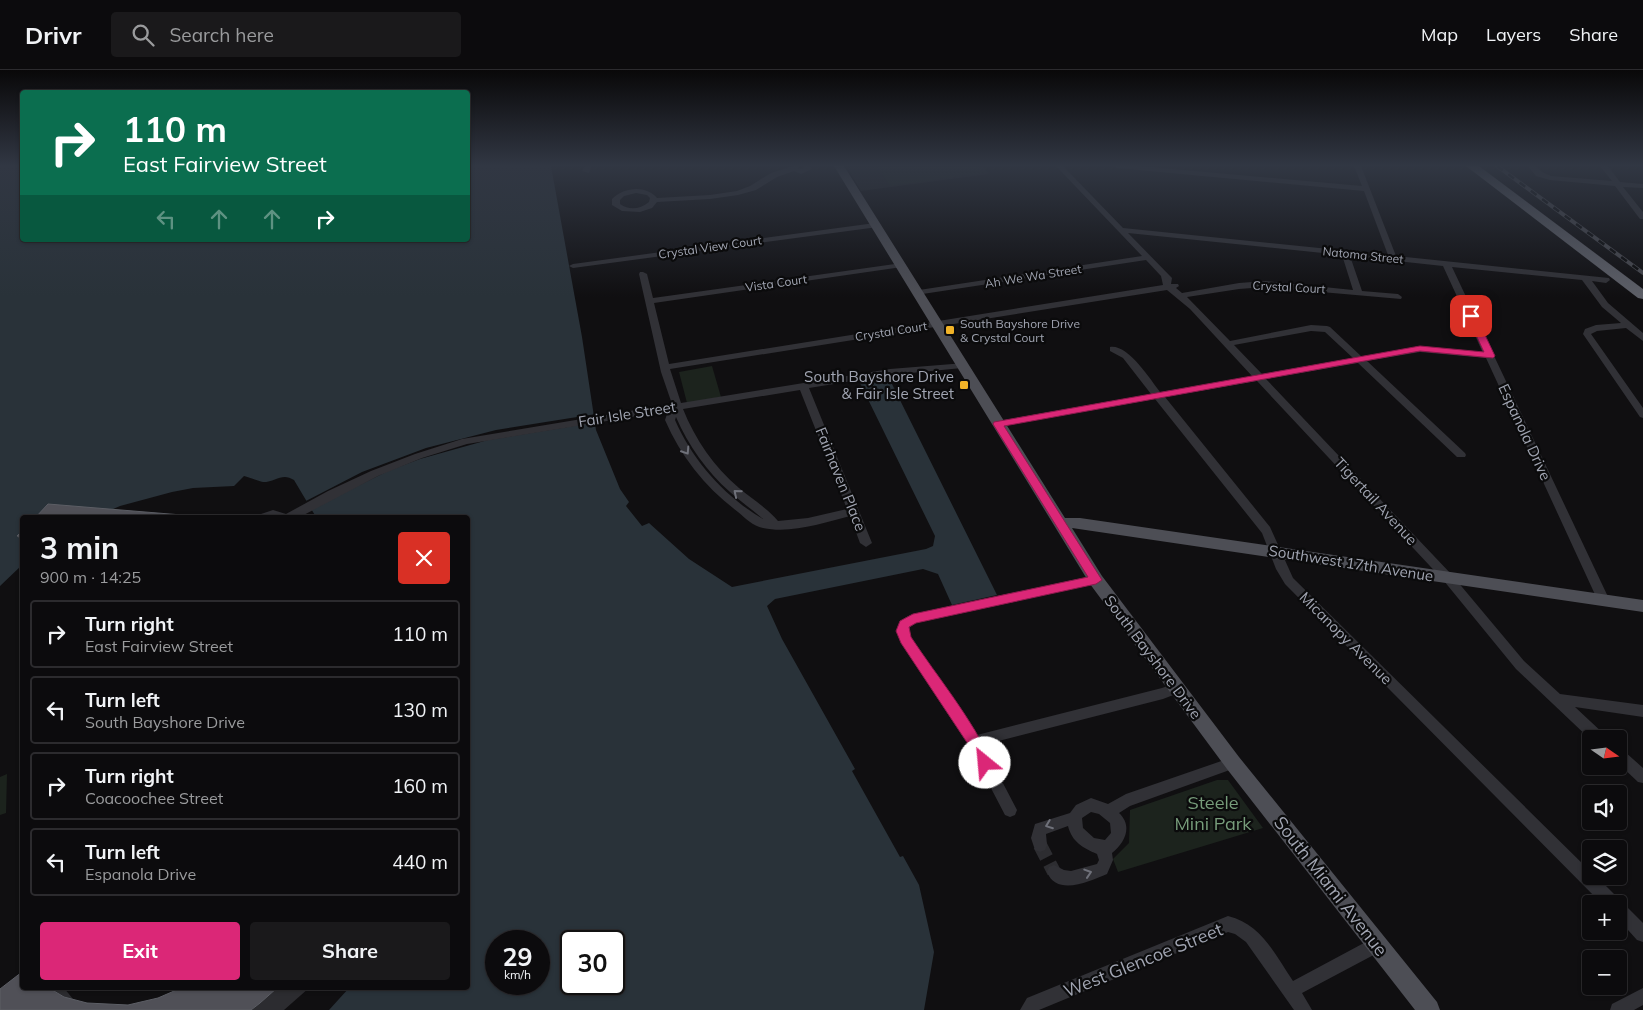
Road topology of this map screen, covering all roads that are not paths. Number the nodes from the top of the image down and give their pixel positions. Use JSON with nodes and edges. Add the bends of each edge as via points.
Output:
{"nodes":[{"id":1,"x":866,"y":210,"type":"edge"},
{"id":2,"x":1101,"y":210,"type":"edge"},
{"id":3,"x":1374,"y":210,"type":"edge"},
{"id":4,"x":1530,"y":210,"type":"edge"},
{"id":5,"x":1544,"y":210,"type":"edge"},
{"id":6,"x":875,"y":224,"type":"junction"},
{"id":7,"x":1120,"y":230,"type":"junction"},
{"id":8,"x":1345,"y":253,"type":"junction"},
{"id":9,"x":1146,"y":258,"type":"junction"},
{"id":10,"x":1393,"y":258,"type":"junction"},
{"id":11,"x":1446,"y":264,"type":"junction"},
{"id":12,"x":902,"y":265,"type":"junction"},
{"id":13,"x":574,"y":266,"type":"dead end"},
{"id":14,"x":643,"y":274,"type":"dead end"},
{"id":15,"x":1585,"y":278,"type":"junction"},
{"id":16,"x":1620,"y":278,"type":"junction"},
{"id":17,"x":1606,"y":280,"type":"dead end"},
{"id":18,"x":1643,"y":284,"type":"edge"},
{"id":19,"x":1172,"y":286,"type":"junction"},
{"id":20,"x":1358,"y":292,"type":"junction"},
{"id":21,"x":919,"y":293,"type":"junction"},
{"id":22,"x":1183,"y":295,"type":"junction"},
{"id":23,"x":1643,"y":295,"type":"edge"},
{"id":24,"x":1398,"y":297,"type":"dead end"},
{"id":25,"x":650,"y":301,"type":"junction"},
{"id":26,"x":938,"y":324,"type":"junction"},
{"id":27,"x":1628,"y":325,"type":"junction"},
{"id":28,"x":1643,"y":338,"type":"edge"},
{"id":29,"x":1228,"y":344,"type":"junction"},
{"id":30,"x":1113,"y":349,"type":"dead end"},
{"id":31,"x":1490,"y":356,"type":"junction"},
{"id":32,"x":1359,"y":359,"type":"junction"},
{"id":33,"x":962,"y":365,"type":"junction"},
{"id":34,"x":666,"y":367,"type":"junction"},
{"id":35,"x":1259,"y":377,"type":"junction"},
{"id":36,"x":803,"y":386,"type":"junction"},
{"id":37,"x":1157,"y":396,"type":"junction"},
{"id":38,"x":1630,"y":396,"type":"junction"},
{"id":39,"x":1643,"y":396,"type":"edge"},
{"id":40,"x":675,"y":407,"type":"junction"},
{"id":41,"x":1643,"y":415,"type":"edge"},
{"id":42,"x":998,"y":424,"type":"junction"},
{"id":43,"x":1461,"y":455,"type":"dead end"},
{"id":44,"x":854,"y":511,"type":"junction"},
{"id":45,"x":292,"y":515,"type":"edge"},
{"id":46,"x":1060,"y":523,"type":"junction"},
{"id":47,"x":866,"y":543,"type":"dead end"},
{"id":48,"x":1277,"y":552,"type":"junction"},
{"id":49,"x":1448,"y":578,"type":"junction"},
{"id":50,"x":1096,"y":580,"type":"junction"},
{"id":51,"x":1604,"y":600,"type":"junction"},
{"id":52,"x":1643,"y":606,"type":"edge"},
{"id":53,"x":1176,"y":688,"type":"junction"},
{"id":54,"x":1556,"y":699,"type":"junction"},
{"id":55,"x":1643,"y":711,"type":"edge"},
{"id":56,"x":1590,"y":730,"type":"edge"},
{"id":57,"x":974,"y":742,"type":"junction"},
{"id":58,"x":1233,"y":763,"type":"junction"},
{"id":59,"x":1628,"y":763,"type":"edge"},
{"id":60,"x":1643,"y":777,"type":"edge"},
{"id":61,"x":1010,"y":810,"type":"dead end"},
{"id":62,"x":1109,"y":811,"type":"junction"},
{"id":63,"x":1074,"y":819,"type":"junction"},
{"id":64,"x":1040,"y":845,"type":"dead end"},
{"id":65,"x":1103,"y":848,"type":"junction"},
{"id":66,"x":1054,"y":872,"type":"dead end"},
{"id":67,"x":1604,"y":895,"type":"edge"},
{"id":68,"x":1627,"y":917,"type":"edge"},
{"id":69,"x":1643,"y":934,"type":"edge"},
{"id":70,"x":1378,"y":944,"type":"junction"},
{"id":71,"x":1290,"y":991,"type":"junction"},
{"id":72,"x":1643,"y":996,"type":"edge"},
{"id":73,"x":1028,"y":1010,"type":"edge"},
{"id":74,"x":1304,"y":1010,"type":"edge"},
{"id":75,"x":1429,"y":1010,"type":"edge"},
{"id":76,"x":1618,"y":1010,"type":"edge"}],
"edges":[{"from":1,"to":6,"type":"main road","name":"South Bayshore Drive"},
{"from":2,"to":7,"type":"street","name":"Tigertail Avenue"},
{"from":3,"to":10,"type":"street"},
{"from":4,"to":16,"type":"highway"},
{"from":5,"to":18,"type":"highway"},
{"from":6,"to":12,"type":"main road","name":"South Bayshore Drive"},
{"from":6,"to":13,"type":"street","name":"Crystal View Court"},
{"from":7,"to":8,"type":"street","name":"Natoma Street"},
{"from":7,"to":9,"type":"street","name":"Tigertail Avenue"},
{"from":8,"to":10,"type":"street","name":"Natoma Street"},
{"from":8,"to":20,"type":"street"},
{"from":9,"to":19,"type":"street","name":"Tigertail Avenue"},
{"from":9,"to":21,"type":"street","name":"Ah We Wa Street"},
{"from":10,"to":11,"type":"street","name":"Natoma Street"},
{"from":11,"to":15,"type":"street","name":"Natoma Street"},
{"from":11,"to":31,"type":"street","name":"Espanola Drive"},
{"from":12,"to":21,"type":"main road","name":"South Bayshore Drive"},
{"from":12,"to":25,"type":"street","name":"Vista Court"},
{"from":14,"to":25,"type":"street"},
{"from":15,"to":17,"type":"street","name":"Natoma Street"},
{"from":15,"to":27,"type":"street","via":[[1605,305]]},
{"from":16,"to":18,"type":"highway"},
{"from":16,"to":23,"type":"highway"},
{"from":19,"to":22,"type":"street","name":"Tigertail Avenue"},
{"from":19,"to":26,"type":"street","name":"Crystal Court"},
{"from":20,"to":22,"type":"street","name":"Crystal Court","via":[[1265,284]]},
{"from":20,"to":24,"type":"street","name":"Crystal Court"},
{"from":21,"to":26,"type":"main road","name":"South Bayshore Drive"},
{"from":22,"to":29,"type":"street","name":"Tigertail Avenue"},
{"from":25,"to":34,"type":"street"},
{"from":26,"to":33,"type":"main road","name":"South Bayshore Drive"},
{"from":26,"to":34,"type":"street","name":"Crystal Court"},
{"from":27,"to":28,"type":"street"},
{"from":27,"to":38,"type":"street","via":[[1590,329],[1587,334]]},
{"from":29,"to":32,"type":"street","via":[[1321,327],[1331,332]]},
{"from":29,"to":35,"type":"street","name":"Tigertail Avenue"},
{"from":30,"to":37,"type":"street","name":"Micanopy Avenue","via":[[1126,356]]},
{"from":31,"to":32,"type":"street","via":[[1420,349]]},
{"from":31,"to":51,"type":"street","name":"Espanola Drive"},
{"from":32,"to":35,"type":"street"},
{"from":32,"to":43,"type":"street"},
{"from":33,"to":36,"type":"street","name":"Fair Isle Street","via":[[897,371]]},
{"from":33,"to":42,"type":"main road","name":"South Bayshore Drive"},
{"from":34,"to":40,"type":"street"},
{"from":35,"to":37,"type":"street"},
{"from":35,"to":49,"type":"street","name":"Tigertail Avenue"},
{"from":36,"to":40,"type":"street","name":"Fair Isle Street"},
{"from":36,"to":44,"type":"street","name":"Fairhaven Place"},
{"from":37,"to":42,"type":"street"},
{"from":37,"to":48,"type":"street","name":"Micanopy Avenue","via":[[1274,541]]},
{"from":38,"to":39,"type":"street"},
{"from":38,"to":41,"type":"street"},
{"from":40,"to":44,"type":"street","via":[[670,420],[673,428],[704,476],[730,501],[762,524],[791,524]]},
{"from":40,"to":45,"type":"street","name":"Fair Isle Street","via":[[497,435],[432,451],[368,474]]},
{"from":42,"to":46,"type":"main road","name":"South Bayshore Drive"},
{"from":44,"to":47,"type":"street","name":"Fairhaven Place"},
{"from":46,"to":48,"type":"main road","name":"Southwest 17th Avenue","via":[[1080,523]]},
{"from":46,"to":50,"type":"main road","name":"South Bayshore Drive"},
{"from":48,"to":49,"type":"main road","name":"Southwest 17th Avenue"},
{"from":48,"to":67,"type":"street","name":"Micanopy Avenue","via":[[1288,581]]},
{"from":49,"to":51,"type":"main road","name":"Southwest 17th Avenue"},
{"from":49,"to":54,"type":"street","name":"Tigertail Avenue","via":[[1504,648]]},
{"from":50,"to":53,"type":"main road","name":"South Bayshore Drive"},
{"from":50,"to":57,"type":"street","via":[[913,619],[903,626],[905,639]]},
{"from":51,"to":52,"type":"main road","name":"Southwest 17th Avenue"},
{"from":53,"to":57,"type":"street"},
{"from":53,"to":58,"type":"main road","name":"South Bayshore Drive"},
{"from":54,"to":55,"type":"street"},
{"from":54,"to":56,"type":"street","name":"Tigertail Avenue"},
{"from":57,"to":61,"type":"street"},
{"from":58,"to":62,"type":"street","via":[[1126,801]]},
{"from":58,"to":70,"type":"main road","name":"South Miami Avenue"},
{"from":59,"to":60,"type":"street"},
{"from":62,"to":63,"type":"street","via":[[1091,805],[1080,810]]},
{"from":62,"to":65,"type":"street","via":[[1119,826],[1119,836],[1113,844]]},
{"from":63,"to":64,"type":"street","one_way":true,"via":[[1040,829]]},
{"from":63,"to":65,"type":"street","via":[[1082,839]]},
{"from":66,"to":65,"type":"street","one_way":true,"via":[[1061,878],[1071,879],[1102,869],[1106,860]]},
{"from":68,"to":69,"type":"street"},
{"from":70,"to":71,"type":"street"},
{"from":70,"to":75,"type":"main road","name":"South Miami Avenue"},
{"from":71,"to":73,"type":"street","name":"West Glencoe Street","via":[[1252,936],[1239,927],[1224,924],[1033,1004]]},
{"from":71,"to":74,"type":"street","name":"West Glencoe Street"},
{"from":72,"to":76,"type":"street"}]}
